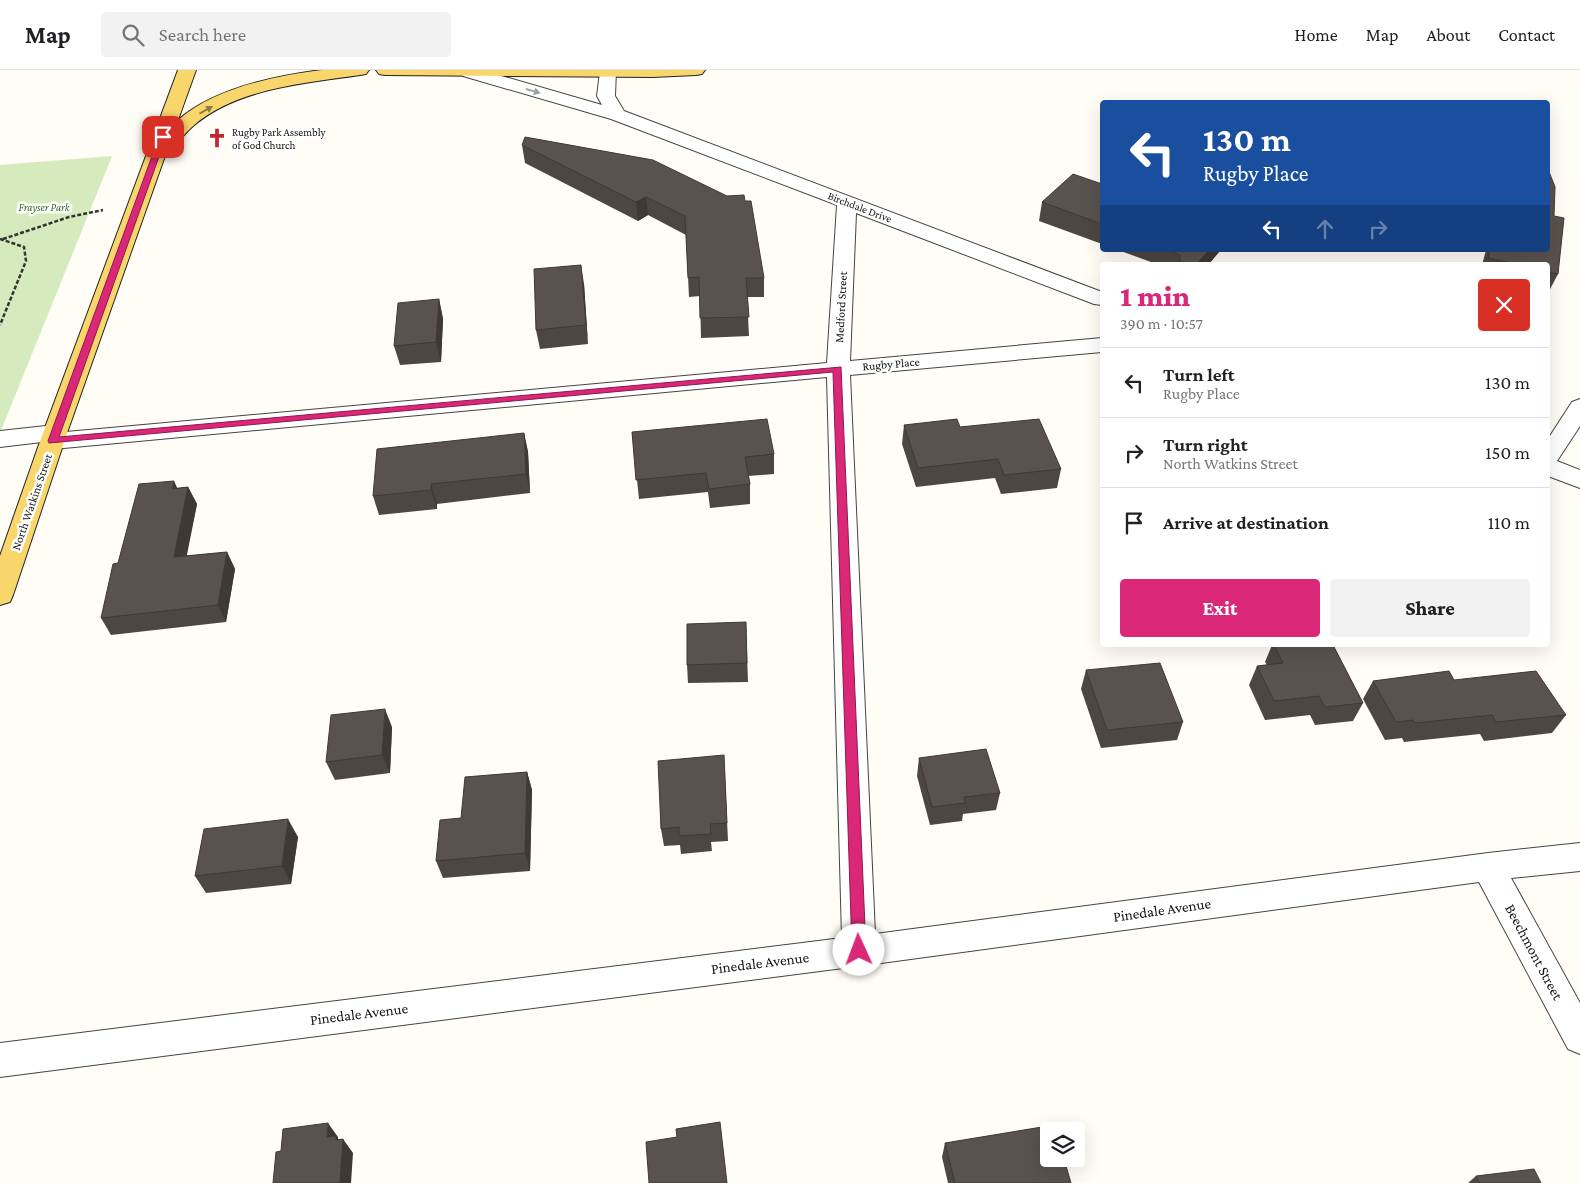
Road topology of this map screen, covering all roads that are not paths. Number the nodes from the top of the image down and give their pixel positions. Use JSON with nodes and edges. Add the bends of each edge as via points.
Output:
{"nodes":[{"id":1,"x":187,"y":70,"type":"edge"},
{"id":2,"x":360,"y":70,"type":"edge"},
{"id":3,"x":385,"y":70,"type":"edge"},
{"id":4,"x":696,"y":70,"type":"edge"},
{"id":5,"x":470,"y":72,"type":"junction"},
{"id":6,"x":609,"y":72,"type":"junction"},
{"id":7,"x":617,"y":115,"type":"junction"},
{"id":8,"x":157,"y":154,"type":"junction"},
{"id":9,"x":847,"y":202,"type":"junction"},
{"id":10,"x":1100,"y":298,"type":"edge"},
{"id":11,"x":1100,"y":345,"type":"edge"},
{"id":12,"x":838,"y":369,"type":"junction"},
{"id":13,"x":1580,"y":407,"type":"edge"},
{"id":14,"x":54,"y":437,"type":"junction"},
{"id":15,"x":0,"y":438,"type":"edge"},
{"id":16,"x":1550,"y":454,"type":"edge"},
{"id":17,"x":1550,"y":468,"type":"edge"},
{"id":18,"x":1580,"y":480,"type":"edge"},
{"id":19,"x":0,"y":596,"type":"edge"},
{"id":20,"x":1580,"y":857,"type":"edge"},
{"id":21,"x":1488,"y":867,"type":"junction"},
{"id":22,"x":859,"y":950,"type":"junction"},
{"id":23,"x":1580,"y":1037,"type":"edge"},
{"id":24,"x":0,"y":1060,"type":"edge"}],
"edges":[{"from":1,"to":8,"type":"main road","name":"North Watkins Street"},
{"from":8,"to":2,"type":"main road","one_way":true,"via":[[192,118],[223,101],[292,80]]},
{"from":3,"to":5,"type":"main road"},
{"from":4,"to":6,"type":"main road"},
{"from":5,"to":6,"type":"main road"},
{"from":5,"to":7,"type":"street","name":"Birchdale Drive","one_way":true},
{"from":6,"to":7,"type":"street","via":[[606,96]]},
{"from":7,"to":9,"type":"street","name":"Birchdale Drive"},
{"from":8,"to":14,"type":"main road","name":"North Watkins Street"},
{"from":9,"to":10,"type":"street","name":"Birchdale Drive"},
{"from":9,"to":12,"type":"street","name":"Medford Street"},
{"from":11,"to":12,"type":"street","name":"Rugby Place"},
{"from":12,"to":14,"type":"street","name":"Rugby Place"},
{"from":12,"to":22,"type":"street","name":"Medford Street"},
{"from":13,"to":16,"type":"street"},
{"from":14,"to":15,"type":"street","name":"Rugby Place"},
{"from":14,"to":19,"type":"main road","name":"North Watkins Street"},
{"from":17,"to":18,"type":"street"},
{"from":20,"to":21,"type":"street","name":"Pinedale Avenue"},
{"from":21,"to":22,"type":"street","name":"Pinedale Avenue"},
{"from":21,"to":23,"type":"street","name":"Beechmont Street"},
{"from":22,"to":24,"type":"street","name":"Pinedale Avenue"}]}
